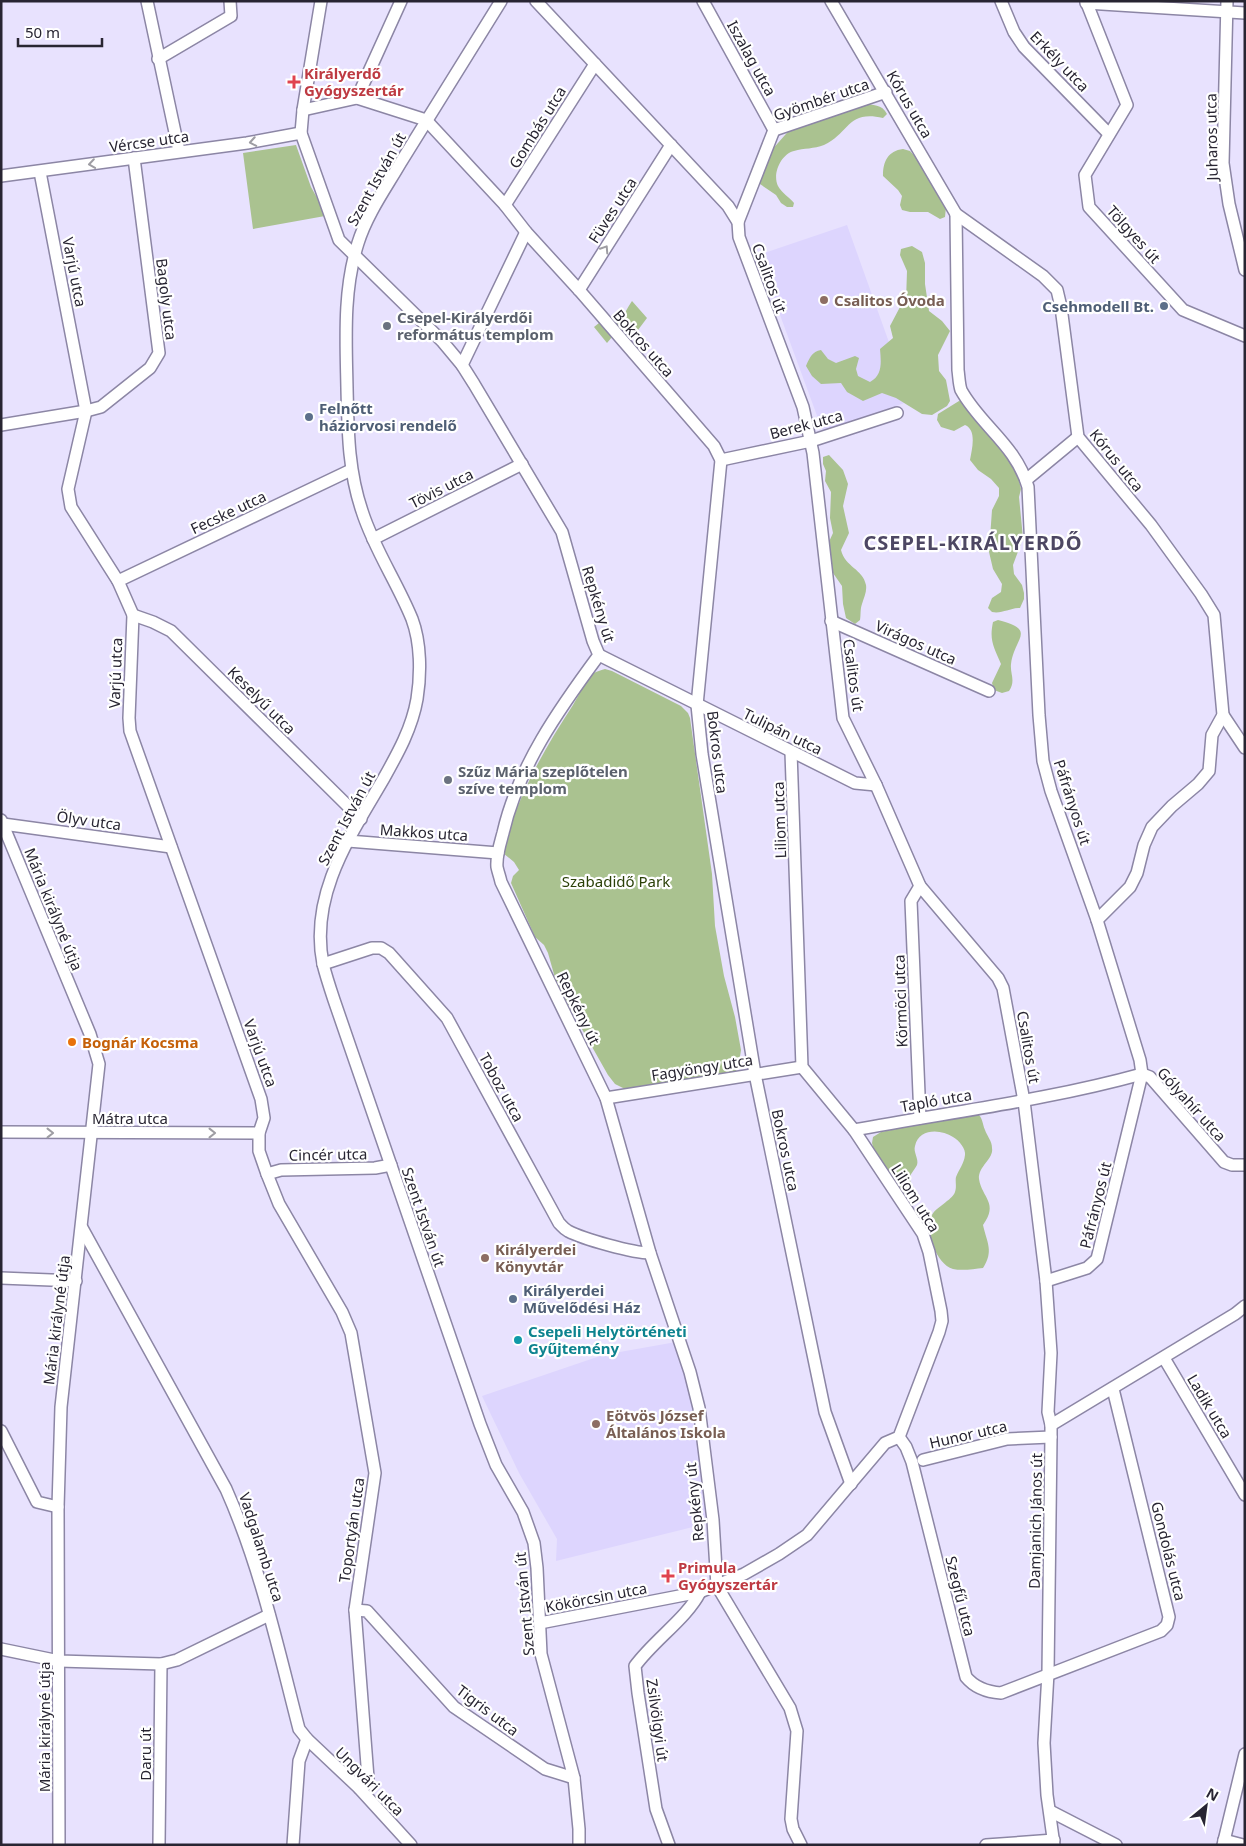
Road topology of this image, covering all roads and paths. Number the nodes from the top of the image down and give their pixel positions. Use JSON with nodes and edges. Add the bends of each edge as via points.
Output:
{"nodes":[{"id":1,"x":147,"y":1,"type":"edge"},
{"id":2,"x":230,"y":1,"type":"edge"},
{"id":3,"x":320,"y":1,"type":"edge"},
{"id":4,"x":401,"y":1,"type":"edge"},
{"id":5,"x":501,"y":1,"type":"edge"},
{"id":6,"x":536,"y":1,"type":"edge"},
{"id":7,"x":703,"y":1,"type":"edge"},
{"id":8,"x":831,"y":1,"type":"edge"},
{"id":9,"x":1001,"y":1,"type":"edge"},
{"id":10,"x":1086,"y":2,"type":"edge"},
{"id":11,"x":1227,"y":7,"type":"edge"},
{"id":12,"x":1245,"y":13,"type":"edge"},
{"id":13,"x":158,"y":59,"type":"junction"},
{"id":14,"x":595,"y":64,"type":"junction"},
{"id":15,"x":886,"y":92,"type":"junction"},
{"id":16,"x":357,"y":98,"type":"junction"},
{"id":17,"x":303,"y":110,"type":"junction"},
{"id":18,"x":426,"y":120,"type":"junction"},
{"id":19,"x":774,"y":130,"type":"junction"},
{"id":20,"x":301,"y":133,"type":"junction"},
{"id":21,"x":1109,"y":134,"type":"junction"},
{"id":22,"x":671,"y":145,"type":"junction"},
{"id":23,"x":178,"y":151,"type":"junction"},
{"id":24,"x":134,"y":158,"type":"junction"},
{"id":25,"x":40,"y":172,"type":"junction"},
{"id":26,"x":1,"y":176,"type":"edge"},
{"id":27,"x":505,"y":205,"type":"junction"},
{"id":28,"x":956,"y":214,"type":"junction"},
{"id":29,"x":738,"y":222,"type":"junction"},
{"id":30,"x":526,"y":232,"type":"junction"},
{"id":31,"x":355,"y":255,"type":"junction"},
{"id":32,"x":1244,"y":268,"type":"edge"},
{"id":33,"x":579,"y":290,"type":"junction"},
{"id":34,"x":1245,"y":336,"type":"edge"},
{"id":35,"x":462,"y":365,"type":"junction"},
{"id":36,"x":86,"y":411,"type":"junction"},
{"id":37,"x":897,"y":413,"type":"dead end"},
{"id":38,"x":1,"y":425,"type":"edge"},
{"id":39,"x":1078,"y":438,"type":"junction"},
{"id":40,"x":811,"y":442,"type":"junction"},
{"id":41,"x":721,"y":460,"type":"junction"},
{"id":42,"x":522,"y":464,"type":"junction"},
{"id":43,"x":351,"y":470,"type":"junction"},
{"id":44,"x":1026,"y":480,"type":"junction"},
{"id":45,"x":373,"y":539,"type":"junction"},
{"id":46,"x":118,"y":581,"type":"junction"},
{"id":47,"x":133,"y":615,"type":"junction"},
{"id":48,"x":832,"y":621,"type":"junction"},
{"id":49,"x":599,"y":655,"type":"junction"},
{"id":50,"x":989,"y":691,"type":"dead end"},
{"id":51,"x":697,"y":705,"type":"junction"},
{"id":52,"x":1223,"y":716,"type":"junction"},
{"id":53,"x":1245,"y":748,"type":"edge"},
{"id":54,"x":792,"y":752,"type":"junction"},
{"id":55,"x":876,"y":785,"type":"junction"},
{"id":56,"x":361,"y":819,"type":"junction"},
{"id":57,"x":2,"y":822,"type":"edge"},
{"id":58,"x":348,"y":841,"type":"junction"},
{"id":59,"x":172,"y":847,"type":"junction"},
{"id":60,"x":498,"y":853,"type":"junction"},
{"id":61,"x":920,"y":886,"type":"junction"},
{"id":62,"x":1097,"y":920,"type":"junction"},
{"id":63,"x":323,"y":964,"type":"junction"},
{"id":64,"x":802,"y":1067,"type":"junction"},
{"id":65,"x":755,"y":1074,"type":"junction"},
{"id":66,"x":1142,"y":1074,"type":"junction"},
{"id":67,"x":606,"y":1098,"type":"junction"},
{"id":68,"x":1024,"y":1101,"type":"junction"},
{"id":69,"x":920,"y":1118,"type":"junction"},
{"id":70,"x":854,"y":1130,"type":"junction"},
{"id":71,"x":1,"y":1132,"type":"edge"},
{"id":72,"x":92,"y":1133,"type":"junction"},
{"id":73,"x":259,"y":1133,"type":"junction"},
{"id":74,"x":391,"y":1165,"type":"junction"},
{"id":75,"x":1245,"y":1165,"type":"edge"},
{"id":76,"x":267,"y":1174,"type":"junction"},
{"id":77,"x":82,"y":1228,"type":"junction"},
{"id":78,"x":650,"y":1253,"type":"junction"},
{"id":79,"x":1,"y":1278,"type":"edge"},
{"id":80,"x":76,"y":1281,"type":"junction"},
{"id":81,"x":1046,"y":1281,"type":"junction"},
{"id":82,"x":1245,"y":1306,"type":"edge"},
{"id":83,"x":1164,"y":1358,"type":"junction"},
{"id":84,"x":1114,"y":1389,"type":"junction"},
{"id":85,"x":1,"y":1430,"type":"edge"},
{"id":86,"x":1051,"y":1431,"type":"junction"},
{"id":87,"x":899,"y":1437,"type":"junction"},
{"id":88,"x":923,"y":1460,"type":"dead end"},
{"id":89,"x":851,"y":1484,"type":"junction"},
{"id":90,"x":1245,"y":1495,"type":"edge"},
{"id":91,"x":58,"y":1507,"type":"junction"},
{"id":92,"x":717,"y":1586,"type":"junction"},
{"id":93,"x":700,"y":1592,"type":"junction"},
{"id":94,"x":355,"y":1610,"type":"junction"},
{"id":95,"x":269,"y":1615,"type":"junction"},
{"id":96,"x":540,"y":1623,"type":"junction"},
{"id":97,"x":1,"y":1649,"type":"edge"},
{"id":98,"x":59,"y":1661,"type":"junction"},
{"id":99,"x":161,"y":1664,"type":"junction"},
{"id":100,"x":1048,"y":1673,"type":"junction"},
{"id":101,"x":307,"y":1739,"type":"junction"},
{"id":102,"x":1245,"y":1754,"type":"edge"},
{"id":103,"x":574,"y":1778,"type":"junction"},
{"id":104,"x":358,"y":1788,"type":"junction"},
{"id":105,"x":1050,"y":1812,"type":"junction"},
{"id":106,"x":1054,"y":1842,"type":"edge"},
{"id":107,"x":1224,"y":1842,"type":"edge"},
{"id":108,"x":59,"y":1845,"type":"edge"},
{"id":109,"x":159,"y":1845,"type":"edge"},
{"id":110,"x":293,"y":1845,"type":"edge"},
{"id":111,"x":411,"y":1845,"type":"edge"},
{"id":112,"x":579,"y":1845,"type":"edge"},
{"id":113,"x":669,"y":1845,"type":"edge"},
{"id":114,"x":801,"y":1845,"type":"edge"},
{"id":115,"x":986,"y":1845,"type":"edge"},
{"id":116,"x":1116,"y":1845,"type":"edge"},
{"id":117,"x":1243,"y":1845,"type":"edge"}],
"edges":[{"from":1,"to":13,"type":"street"},
{"from":2,"to":13,"type":"street","via":[[231,16]]},
{"from":3,"to":17,"type":"street"},
{"from":4,"to":16,"type":"street"},
{"from":5,"to":18,"type":"street","name":"Szent István út"},
{"from":6,"to":14,"type":"street","name":"Csalitos út"},
{"from":7,"to":19,"type":"street","name":"Iszalag utca"},
{"from":8,"to":15,"type":"street","name":"Kórus utca"},
{"from":9,"to":21,"type":"street","name":"Erkély utca","via":[[1018,40]]},
{"from":10,"to":11,"type":"street"},
{"from":10,"to":21,"type":"street","name":"Tölgyes út","via":[[1127,105]]},
{"from":11,"to":12,"type":"street"},
{"from":11,"to":32,"type":"street","name":"Juharos utca","via":[[1223,163]]},
{"from":13,"to":23,"type":"street"},
{"from":14,"to":22,"type":"street","name":"Csalitos út"},
{"from":14,"to":27,"type":"street","name":"Gombás utca"},
{"from":15,"to":19,"type":"street","name":"Gyömbér utca"},
{"from":15,"to":28,"type":"street","name":"Kórus utca"},
{"from":16,"to":17,"type":"street"},
{"from":16,"to":18,"type":"street"},
{"from":17,"to":20,"type":"street"},
{"from":18,"to":27,"type":"street","name":"Bokros utca"},
{"from":18,"to":31,"type":"street","name":"Szent István út","via":[[371,213]]},
{"from":19,"to":29,"type":"street","name":"Gyömbér utca"},
{"from":20,"to":23,"type":"street","name":"Vércse utca","one_way":true},
{"from":20,"to":31,"type":"street","name":"Repkény út","via":[[338,240]]},
{"from":21,"to":34,"type":"street","name":"Tölgyes út","via":[[1085,175],[1089,207],[1182,310]]},
{"from":22,"to":29,"type":"street","name":"Csalitos út","via":[[728,206]]},
{"from":33,"to":22,"type":"street","name":"Füves utca","one_way":true},
{"from":23,"to":24,"type":"street","name":"Vércse utca"},
{"from":24,"to":25,"type":"street","name":"Vércse utca","one_way":true},
{"from":24,"to":36,"type":"street","name":"Bagoly utca","via":[[159,353],[150,368],[102,407]]},
{"from":25,"to":26,"type":"street","name":"Vércse utca"},
{"from":25,"to":36,"type":"street","name":"Varjú utca"},
{"from":27,"to":30,"type":"street","name":"Bokros utca"},
{"from":28,"to":39,"type":"street","name":"Kórus utca","via":[[1057,290]]},
{"from":28,"to":44,"type":"street","name":"Páfrányos út","via":[[960,388],[1016,458]]},
{"from":29,"to":40,"type":"street","name":"Csalitos út","via":[[739,237],[803,407]]},
{"from":30,"to":33,"type":"street","name":"Bokros utca"},
{"from":30,"to":35,"type":"street"},
{"from":31,"to":35,"type":"street","name":"Repkény út"},
{"from":31,"to":43,"type":"street","name":"Szent István út","via":[[346,320]]},
{"from":33,"to":41,"type":"street","name":"Bokros utca","via":[[714,446]]},
{"from":35,"to":42,"type":"street","name":"Repkény út"},
{"from":36,"to":38,"type":"street","name":"Bagoly utca"},
{"from":36,"to":46,"type":"street","name":"Varjú utca","via":[[68,489],[71,507]]},
{"from":37,"to":40,"type":"street","name":"Berek utca"},
{"from":39,"to":44,"type":"street"},
{"from":39,"to":52,"type":"street","name":"Kórus utca","via":[[1152,525],[1214,615]]},
{"from":40,"to":41,"type":"street","name":"Berek utca"},
{"from":40,"to":48,"type":"street","name":"Csalitos út"},
{"from":41,"to":51,"type":"street","name":"Bokros utca"},
{"from":42,"to":45,"type":"street","name":"Tövis utca"},
{"from":42,"to":49,"type":"street","name":"Repkény út","via":[[562,532]]},
{"from":43,"to":45,"type":"street","name":"Szent István út"},
{"from":43,"to":46,"type":"street","name":"Fecske utca"},
{"from":44,"to":62,"type":"street","name":"Páfrányos út","via":[[1043,761]]},
{"from":45,"to":56,"type":"street","name":"Szent István út","via":[[413,620],[420,671],[410,725]]},
{"from":46,"to":47,"type":"street","name":"Varjú utca"},
{"from":47,"to":56,"type":"street","name":"Keselyű utca","via":[[171,632]]},
{"from":47,"to":59,"type":"street","name":"Varjú utca","via":[[129,726]]},
{"from":48,"to":50,"type":"street","name":"Virágos utca"},
{"from":48,"to":55,"type":"street","name":"Csalitos út","via":[[843,718]]},
{"from":49,"to":51,"type":"street","name":"Tulipán utca"},
{"from":49,"to":60,"type":"street","name":"Repkény út","via":[[557,713],[531,759],[512,804]]},
{"from":51,"to":54,"type":"street","name":"Tulipán utca"},
{"from":51,"to":65,"type":"street","name":"Bokros utca","via":[[702,754]]},
{"from":52,"to":53,"type":"street"},
{"from":52,"to":62,"type":"street","via":[[1212,735],[1209,772],[1152,827],[1130,887]]},
{"from":54,"to":55,"type":"street","name":"Tulipán utca","via":[[855,783]]},
{"from":54,"to":64,"type":"street","name":"Liliom utca"},
{"from":55,"to":61,"type":"street","name":"Csalitos út"},
{"from":56,"to":58,"type":"street","name":"Szent István út"},
{"from":57,"to":59,"type":"street","name":"Ölyv utca"},
{"from":57,"to":72,"type":"street","name":"Mária királyné útja","via":[[96,1050],[99,1064]]},
{"from":58,"to":60,"type":"street","name":"Makkos utca"},
{"from":58,"to":63,"type":"street","name":"Szent István út","via":[[332,874],[323,907]]},
{"from":59,"to":73,"type":"street","name":"Varjú utca","via":[[261,1099],[264,1118]]},
{"from":60,"to":67,"type":"street","name":"Repkény út","via":[[497,868],[501,882]]},
{"from":61,"to":68,"type":"street","name":"Csalitos út","via":[[1003,988]]},
{"from":61,"to":69,"type":"street","name":"Körmöci utca","via":[[911,901]]},
{"from":62,"to":66,"type":"street","name":"Páfrányos út"},
{"from":63,"to":74,"type":"street","name":"Szent István út"},
{"from":63,"to":78,"type":"street","name":"Toboz utca","via":[[372,948],[381,948],[389,953],[447,1018],[559,1223],[577,1235],[639,1253]]},
{"from":64,"to":65,"type":"street","name":"Fagyöngy utca"},
{"from":64,"to":70,"type":"street","name":"Liliom utca"},
{"from":65,"to":67,"type":"street","name":"Fagyöngy utca"},
{"from":65,"to":89,"type":"street","name":"Bokros utca","via":[[825,1412]]},
{"from":66,"to":68,"type":"street","name":"Tapló utca"},
{"from":66,"to":75,"type":"street","name":"Gólyahír utca","via":[[1150,1077],[1224,1162]]},
{"from":66,"to":81,"type":"street","name":"Páfrányos út","via":[[1097,1259],[1087,1268]]},
{"from":67,"to":78,"type":"street","name":"Repkény út"},
{"from":68,"to":69,"type":"street","name":"Tapló utca"},
{"from":68,"to":81,"type":"street","name":"Csalitos út"},
{"from":69,"to":70,"type":"street","name":"Tapló utca"},
{"from":70,"to":87,"type":"street","name":"Liliom utca","via":[[923,1234],[941,1311],[939,1332]]},
{"from":71,"to":72,"type":"street","name":"Mátra utca","one_way":true},
{"from":72,"to":73,"type":"street","name":"Mátra utca","one_way":true},
{"from":72,"to":77,"type":"street","name":"Mária királyné útja"},
{"from":73,"to":76,"type":"street","name":"Varjú utca","via":[[259,1151]]},
{"from":74,"to":76,"type":"street","name":"Cincér utca","via":[[281,1170]]},
{"from":74,"to":96,"type":"street","name":"Szent István út","via":[[480,1424],[534,1543]]},
{"from":76,"to":94,"type":"street","name":"Toportyán utca","via":[[279,1204],[351,1333],[374,1473]]},
{"from":77,"to":80,"type":"street","name":"Mária királyné útja"},
{"from":77,"to":95,"type":"street","name":"Vadgalamb utca","via":[[226,1489],[247,1541]]},
{"from":78,"to":92,"type":"street","name":"Repkény út","via":[[695,1387],[713,1520]]},
{"from":79,"to":80,"type":"street"},
{"from":80,"to":91,"type":"street","name":"Mária királyné útja","via":[[61,1407]]},
{"from":81,"to":86,"type":"street","name":"Csalitos út","via":[[1051,1354],[1048,1412]]},
{"from":82,"to":83,"type":"street"},
{"from":83,"to":84,"type":"street"},
{"from":83,"to":90,"type":"street","name":"Ladik utca"},
{"from":84,"to":86,"type":"street"},
{"from":84,"to":100,"type":"street","name":"Gondolás utca","via":[[1169,1617],[1161,1631]]},
{"from":85,"to":91,"type":"street","via":[[37,1502]]},
{"from":86,"to":88,"type":"street","name":"Hunor utca"},
{"from":86,"to":100,"type":"street","name":"Damjanich János út"},
{"from":87,"to":89,"type":"street","via":[[885,1443]]},
{"from":87,"to":100,"type":"street","name":"Szegfű utca","via":[[912,1462],[966,1678],[982,1689],[1001,1693]]},
{"from":89,"to":92,"type":"street","via":[[808,1535],[744,1574]]},
{"from":91,"to":98,"type":"street","name":"Mária királyné útja"},
{"from":92,"to":93,"type":"street","name":"Kökörcsin utca"},
{"from":92,"to":114,"type":"street","name":"Repkény út","via":[[790,1708],[795,1722],[791,1819]]},
{"from":93,"to":96,"type":"street","name":"Kökörcsin utca"},
{"from":93,"to":113,"type":"street","name":"Zsilvölgyi út","via":[[694,1603],[635,1666],[656,1809]]},
{"from":94,"to":103,"type":"street","name":"Tigris utca","via":[[367,1611],[454,1707],[545,1769]]},
{"from":94,"to":104,"type":"street","name":"Toportyán utca","via":[[368,1778]]},
{"from":95,"to":99,"type":"street","via":[[177,1660]]},
{"from":95,"to":101,"type":"street","name":"Vadgalamb utca","via":[[299,1728]]},
{"from":96,"to":103,"type":"street","name":"Szent István út","via":[[542,1654]]},
{"from":97,"to":98,"type":"street"},
{"from":98,"to":99,"type":"street"},
{"from":98,"to":108,"type":"street","name":"Mária királyné útja"},
{"from":99,"to":109,"type":"street","name":"Daru út"},
{"from":100,"to":105,"type":"street","name":"Damjanich János út","via":[[1044,1743]]},
{"from":101,"to":104,"type":"street","name":"Ungvári utca"},
{"from":101,"to":110,"type":"street","via":[[299,1761]]},
{"from":102,"to":107,"type":"street"},
{"from":103,"to":112,"type":"street","name":"Szent István út"},
{"from":104,"to":111,"type":"street","name":"Ungvári utca"},
{"from":105,"to":106,"type":"street","name":"Damjanich János út"},
{"from":105,"to":116,"type":"street"},
{"from":106,"to":115,"type":"street"},
{"from":107,"to":117,"type":"street"}]}
